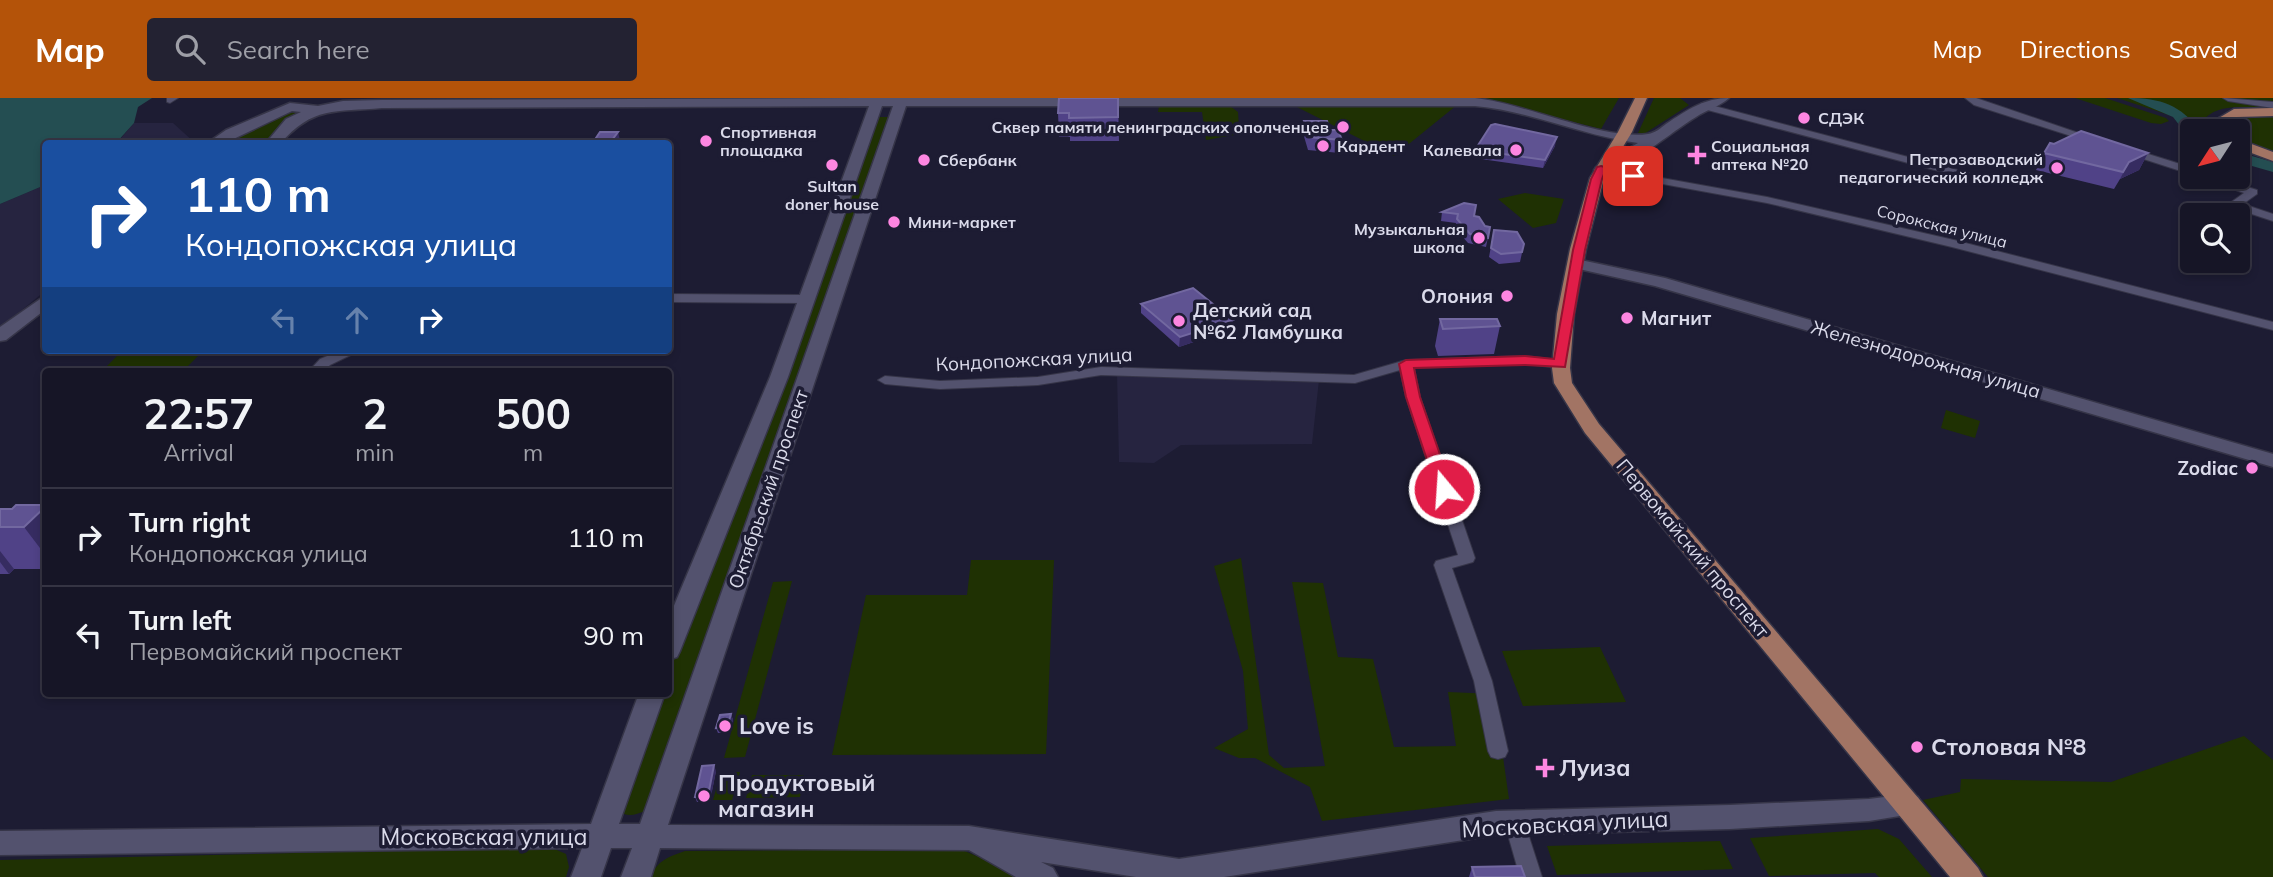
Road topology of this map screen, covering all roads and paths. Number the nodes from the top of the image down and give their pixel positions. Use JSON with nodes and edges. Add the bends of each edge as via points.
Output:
{"nodes":[{"id":1,"x":355,"y":98,"type":"edge"},
{"id":2,"x":368,"y":98,"type":"edge"},
{"id":3,"x":1474,"y":98,"type":"edge"},
{"id":4,"x":1642,"y":98,"type":"edge"},
{"id":5,"x":1723,"y":98,"type":"edge"},
{"id":6,"x":1970,"y":98,"type":"edge"},
{"id":7,"x":2228,"y":98,"type":"edge"},
{"id":8,"x":901,"y":101,"type":"junction"},
{"id":9,"x":877,"y":102,"type":"junction"},
{"id":10,"x":291,"y":103,"type":"edge"},
{"id":11,"x":382,"y":104,"type":"junction"},
{"id":12,"x":1496,"y":104,"type":"junction"},
{"id":13,"x":2273,"y":105,"type":"edge"},
{"id":14,"x":1703,"y":106,"type":"junction"},
{"id":15,"x":324,"y":109,"type":"junction"},
{"id":16,"x":2273,"y":112,"type":"edge"},
{"id":17,"x":2223,"y":119,"type":"edge"},
{"id":18,"x":1623,"y":136,"type":"junction"},
{"id":19,"x":1653,"y":138,"type":"junction"},
{"id":20,"x":219,"y":140,"type":"edge"},
{"id":21,"x":275,"y":140,"type":"edge"},
{"id":22,"x":2109,"y":145,"type":"edge"},
{"id":23,"x":2250,"y":148,"type":"edge"},
{"id":24,"x":2122,"y":149,"type":"edge"},
{"id":25,"x":2273,"y":157,"type":"edge"},
{"id":26,"x":2180,"y":168,"type":"edge"},
{"id":27,"x":1601,"y":170,"type":"junction"},
{"id":28,"x":1965,"y":175,"type":"dead end"},
{"id":29,"x":2244,"y":189,"type":"edge"},
{"id":30,"x":2273,"y":218,"type":"edge"},
{"id":31,"x":1576,"y":264,"type":"junction"},
{"id":32,"x":672,"y":298,"type":"edge"},
{"id":33,"x":807,"y":299,"type":"junction"},
{"id":34,"x":42,"y":309,"type":"edge"},
{"id":35,"x":42,"y":309,"type":"edge"},
{"id":36,"x":2273,"y":326,"type":"edge"},
{"id":37,"x":0,"y":336,"type":"edge"},
{"id":38,"x":0,"y":350,"type":"edge"},
{"id":39,"x":344,"y":354,"type":"edge"},
{"id":40,"x":1406,"y":364,"type":"junction"},
{"id":41,"x":1560,"y":364,"type":"junction"},
{"id":42,"x":319,"y":368,"type":"edge"},
{"id":43,"x":886,"y":380,"type":"dead end"},
{"id":44,"x":757,"y":430,"type":"junction"},
{"id":45,"x":787,"y":431,"type":"junction"},
{"id":46,"x":2273,"y":461,"type":"edge"},
{"id":47,"x":672,"y":641,"type":"edge"},
{"id":48,"x":650,"y":697,"type":"edge"},
{"id":49,"x":1498,"y":751,"type":"dead end"},
{"id":50,"x":1908,"y":805,"type":"junction"},
{"id":51,"x":1514,"y":821,"type":"junction"},
{"id":52,"x":598,"y":836,"type":"junction"},
{"id":53,"x":649,"y":837,"type":"junction"},
{"id":54,"x":969,"y":838,"type":"junction"},
{"id":55,"x":0,"y":842,"type":"edge"},
{"id":56,"x":1183,"y":872,"type":"junction"},
{"id":57,"x":586,"y":877,"type":"edge"},
{"id":58,"x":636,"y":877,"type":"edge"},
{"id":59,"x":1043,"y":877,"type":"edge"},
{"id":60,"x":1117,"y":877,"type":"edge"},
{"id":61,"x":1531,"y":877,"type":"edge"},
{"id":62,"x":1968,"y":877,"type":"edge"}],
"edges":[{"from":1,"to":15,"type":"main road"},
{"from":2,"to":11,"type":"main road"},
{"from":3,"to":12,"type":"street"},
{"from":4,"to":18,"type":"main road","name":"Первомайский проспект"},
{"from":5,"to":14,"type":"main road"},
{"from":6,"to":22,"type":"street"},
{"from":7,"to":13,"type":"street"},
{"from":8,"to":9,"type":"main road"},
{"from":8,"to":12,"type":"main road","via":[[1437,100]]},
{"from":8,"to":45,"type":"main road","name":"Октябрьский проспект"},
{"from":9,"to":11,"type":"main road"},
{"from":9,"to":33,"type":"main road","name":"Октябрьский проспект"},
{"from":10,"to":15,"type":"main road"},
{"from":10,"to":20,"type":"main road","via":[[274,116]]},
{"from":11,"to":15,"type":"main road"},
{"from":12,"to":18,"type":"main road"},
{"from":14,"to":19,"type":"main road"},
{"from":14,"to":28,"type":"street"},
{"from":15,"to":21,"type":"main road","via":[[291,122]]},
{"from":16,"to":17,"type":"main road","via":[[2249,111]]},
{"from":18,"to":19,"type":"main road"},
{"from":18,"to":27,"type":"main road","name":"Первомайский проспект"},
{"from":19,"to":27,"type":"main road"},
{"from":23,"to":25,"type":"main road"},
{"from":24,"to":26,"type":"street"},
{"from":27,"to":31,"type":"main road","name":"Первомайский проспект"},
{"from":27,"to":36,"type":"street","name":"Сорокская улица","via":[[1767,200]]},
{"from":29,"to":30,"type":"street","via":[[2253,192],[2234,205]]},
{"from":31,"to":41,"type":"main road","name":"Первомайский проспект"},
{"from":31,"to":46,"type":"main road","name":"Железнодорожная улица","via":[[1659,282]]},
{"from":32,"to":33,"type":"street"},
{"from":33,"to":44,"type":"main road","name":"Октябрьский проспект"},
{"from":34,"to":37,"type":"main road"},
{"from":35,"to":38,"type":"main road"},
{"from":39,"to":42,"type":"street"},
{"from":40,"to":41,"type":"street","name":"Кондопожская улица","via":[[1525,360]]},
{"from":40,"to":43,"type":"street","name":"Кондопожская улица","via":[[1355,379],[1101,371],[1038,380],[940,385]]},
{"from":40,"to":49,"type":"street","via":[[1467,558],[1443,565],[1483,681]]},
{"from":41,"to":50,"type":"main road","name":"Первомайский проспект","via":[[1569,393],[1622,464]]},
{"from":44,"to":45,"type":"main road"},
{"from":44,"to":47,"type":"main road","name":"Октябрьский проспект"},
{"from":45,"to":53,"type":"main road","name":"Октябрьский проспект"},
{"from":48,"to":52,"type":"main road"},
{"from":50,"to":51,"type":"main road","name":"Московская улица","via":[[1730,817]]},
{"from":50,"to":62,"type":"main road","name":"Первомайский проспект"},
{"from":51,"to":56,"type":"main road","name":"Московская улица"},
{"from":51,"to":61,"type":"street"},
{"from":52,"to":53,"type":"main road","name":"Московская улица"},
{"from":52,"to":55,"type":"main road","name":"Московская улица"},
{"from":52,"to":57,"type":"main road"},
{"from":53,"to":54,"type":"main road","name":"Московская улица"},
{"from":53,"to":58,"type":"main road","name":"Октябрьский проспект"},
{"from":54,"to":56,"type":"main road","name":"Московская улица"},
{"from":54,"to":59,"type":"main road","name":"Московская улица"},
{"from":56,"to":60,"type":"main road","name":"Московская улица"}]}
